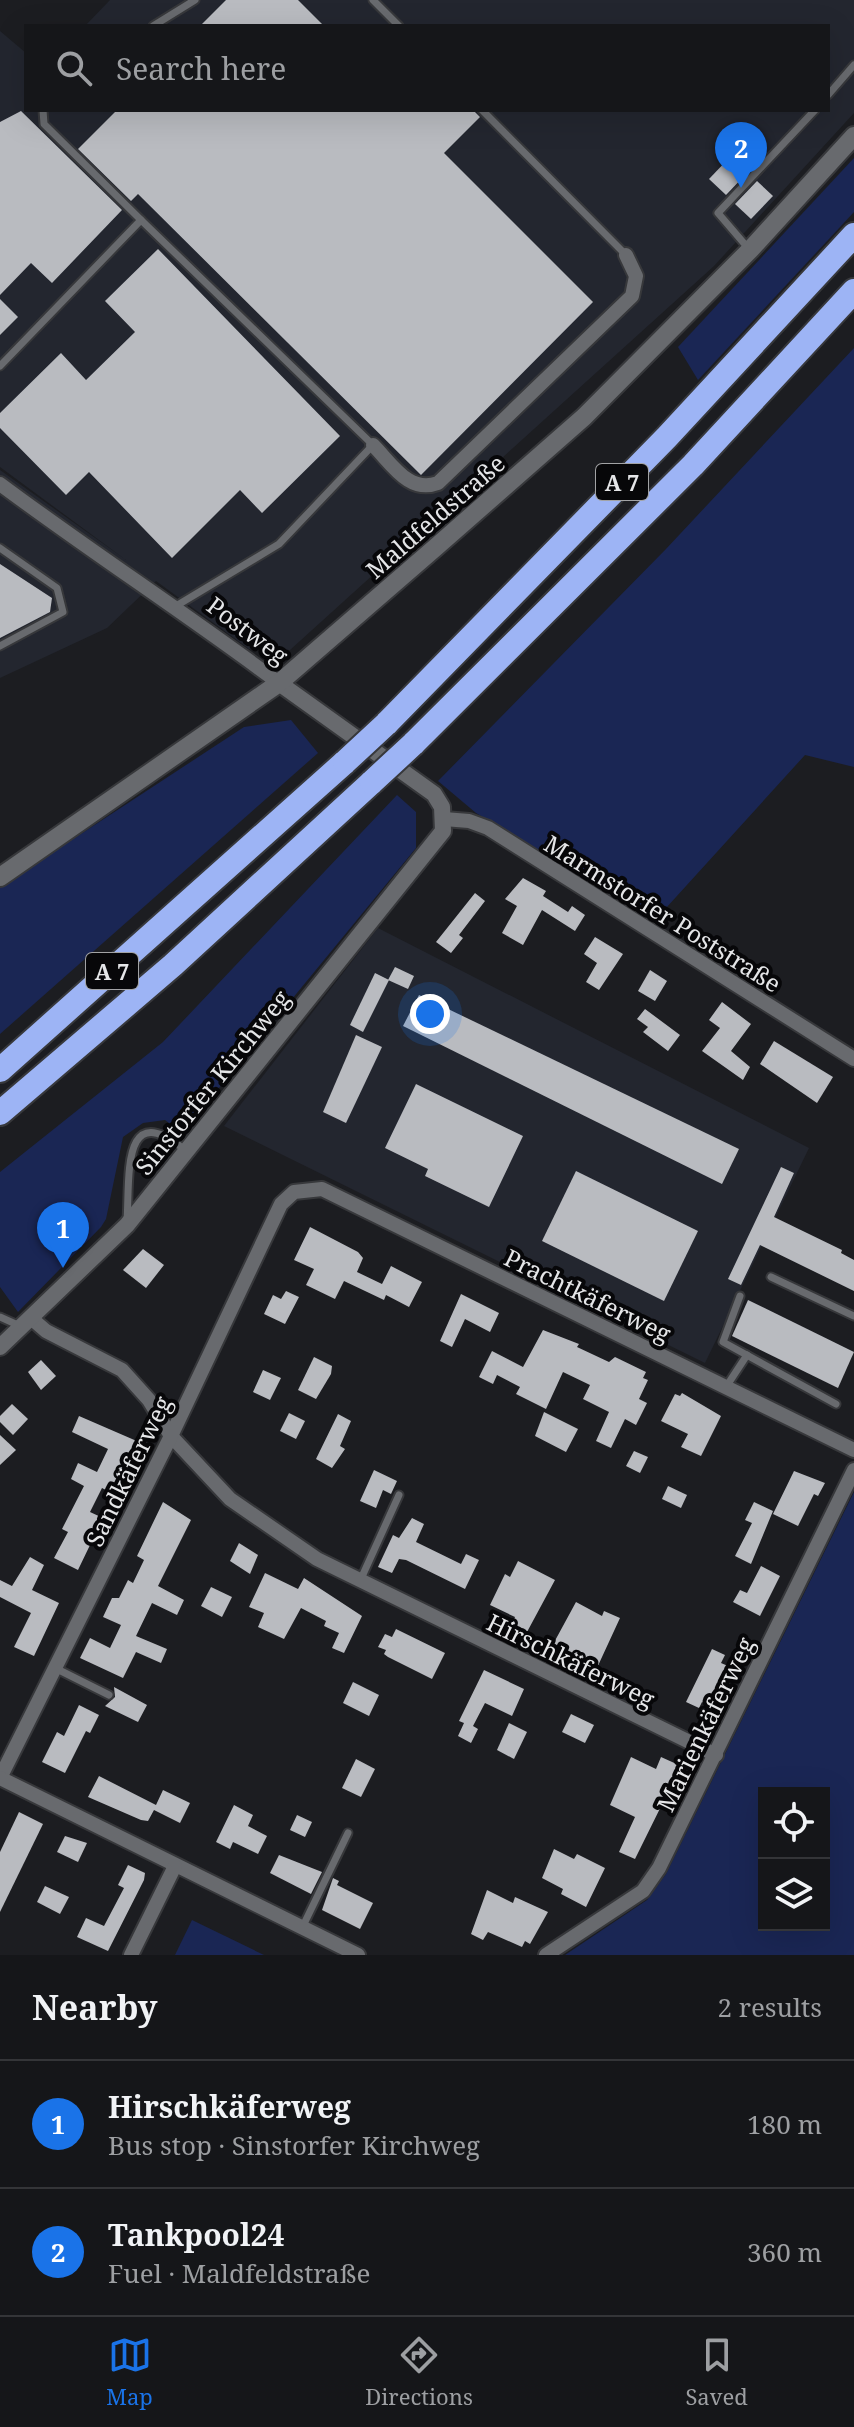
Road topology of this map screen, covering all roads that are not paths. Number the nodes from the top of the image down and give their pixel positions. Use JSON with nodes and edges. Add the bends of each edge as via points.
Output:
{"nodes":[{"id":1,"x":195,"y":0,"type":"edge"},
{"id":2,"x":373,"y":0,"type":"edge"},
{"id":3,"x":156,"y":24,"type":"edge"},
{"id":4,"x":397,"y":24,"type":"edge"},
{"id":5,"x":854,"y":65,"type":"edge"},
{"id":6,"x":830,"y":93,"type":"edge"},
{"id":7,"x":43,"y":112,"type":"edge"},
{"id":8,"x":484,"y":112,"type":"edge"},
{"id":9,"x":813,"y":112,"type":"edge"},
{"id":10,"x":854,"y":136,"type":"edge"},
{"id":11,"x":141,"y":220,"type":"junction"},
{"id":12,"x":854,"y":235,"type":"edge"},
{"id":13,"x":750,"y":250,"type":"junction"},
{"id":14,"x":626,"y":255,"type":"joint"},
{"id":15,"x":854,"y":291,"type":"edge"},
{"id":16,"x":0,"y":366,"type":"edge"},
{"id":17,"x":373,"y":445,"type":"junction"},
{"id":18,"x":0,"y":484,"type":"edge"},
{"id":19,"x":0,"y":548,"type":"edge"},
{"id":20,"x":176,"y":606,"type":"junction"},
{"id":21,"x":0,"y":646,"type":"edge"},
{"id":22,"x":279,"y":683,"type":"junction"},
{"id":23,"x":443,"y":825,"type":"junction"},
{"id":24,"x":0,"y":877,"type":"edge"},
{"id":25,"x":854,"y":1059,"type":"edge"},
{"id":26,"x":0,"y":1070,"type":"edge"},
{"id":27,"x":0,"y":1113,"type":"edge"},
{"id":28,"x":186,"y":1151,"type":"junction"},
{"id":29,"x":301,"y":1189,"type":"joint"},
{"id":30,"x":127,"y":1225,"type":"junction"},
{"id":31,"x":771,"y":1277,"type":"dead end"},
{"id":32,"x":740,"y":1296,"type":"dead end"},
{"id":33,"x":854,"y":1316,"type":"edge"},
{"id":34,"x":0,"y":1317,"type":"edge"},
{"id":35,"x":27,"y":1322,"type":"junction"},
{"id":36,"x":0,"y":1347,"type":"edge"},
{"id":37,"x":747,"y":1355,"type":"junction"},
{"id":38,"x":726,"y":1387,"type":"junction"},
{"id":39,"x":836,"y":1404,"type":"dead end"},
{"id":40,"x":171,"y":1436,"type":"junction"},
{"id":41,"x":854,"y":1450,"type":"edge"},
{"id":42,"x":854,"y":1470,"type":"edge"},
{"id":43,"x":399,"y":1495,"type":"dead end"},
{"id":44,"x":360,"y":1581,"type":"junction"},
{"id":45,"x":55,"y":1668,"type":"junction"},
{"id":46,"x":109,"y":1695,"type":"dead end"},
{"id":47,"x":716,"y":1755,"type":"junction"},
{"id":48,"x":0,"y":1778,"type":"edge"},
{"id":49,"x":348,"y":1833,"type":"dead end"},
{"id":50,"x":175,"y":1866,"type":"junction"},
{"id":51,"x":302,"y":1928,"type":"junction"},
{"id":52,"x":131,"y":1955,"type":"edge"},
{"id":53,"x":358,"y":1955,"type":"edge"},
{"id":54,"x":546,"y":1955,"type":"edge"}],
"edges":[{"from":1,"to":3,"type":"lane"},
{"from":2,"to":4,"type":"lane"},
{"from":5,"to":6,"type":"lane"},
{"from":7,"to":11,"type":"lane","via":[[44,124]]},
{"from":8,"to":14,"type":"lane"},
{"from":9,"to":13,"type":"lane","via":[[718,213]]},
{"from":10,"to":13,"type":"main road","name":"Maldfeldstraße"},
{"from":11,"to":16,"type":"lane"},
{"from":11,"to":17,"type":"lane"},
{"from":12,"to":26,"type":"highway","number":"A 7","bridge":true,"via":[[667,437],[386,724]]},
{"from":13,"to":22,"type":"main road","name":"Maldfeldstraße","via":[[584,417]]},
{"from":14,"to":17,"type":"street","via":[[636,276],[632,296],[438,483],[426,488],[413,485]]},
{"from":15,"to":27,"type":"highway","number":"A 7","bridge":true,"via":[[693,465],[413,744],[173,965]]},
{"from":17,"to":20,"type":"lane","via":[[279,544]]},
{"from":18,"to":20,"type":"street","name":"Postweg"},
{"from":19,"to":21,"type":"lane","via":[[57,588],[63,612]]},
{"from":20,"to":22,"type":"street","name":"Postweg"},
{"from":22,"to":23,"type":"street","name":"Postweg","via":[[434,794]]},
{"from":22,"to":24,"type":"main road","name":"Maldfeldstraße"},
{"from":23,"to":25,"type":"street","name":"Marmstorfer Poststraße","via":[[469,821],[488,828]]},
{"from":23,"to":28,"type":"street","name":"Sinstorfer Kirchweg"},
{"from":28,"to":30,"type":"street","name":"Sinstorfer Kirchweg"},
{"from":28,"to":30,"type":"lane","via":[[157,1131],[138,1137],[131,1156]]},
{"from":29,"to":38,"type":"street","name":"Prachtkäferweg","via":[[322,1189]]},
{"from":29,"to":40,"type":"street","name":"Sandkäferweg","via":[[281,1204]]},
{"from":30,"to":35,"type":"street","name":"Sinstorfer Kirchweg"},
{"from":31,"to":33,"type":"lane"},
{"from":32,"to":37,"type":"lane","via":[[723,1342]]},
{"from":34,"to":35,"type":"lane"},
{"from":35,"to":36,"type":"street","name":"Sinstorfer Kirchweg"},
{"from":35,"to":40,"type":"street","name":"Hirschkäferweg","via":[[122,1370]]},
{"from":37,"to":38,"type":"lane"},
{"from":37,"to":39,"type":"lane"},
{"from":38,"to":41,"type":"street","name":"Prachtkäferweg"},
{"from":40,"to":44,"type":"street","name":"Hirschkäferweg","via":[[230,1499],[317,1559]]},
{"from":40,"to":45,"type":"street","name":"Sandkäferweg"},
{"from":42,"to":47,"type":"street","name":"Marienkäferweg"},
{"from":43,"to":44,"type":"lane"},
{"from":44,"to":47,"type":"street","name":"Hirschkäferweg"},
{"from":45,"to":46,"type":"lane"},
{"from":45,"to":48,"type":"street","name":"Sandkäferweg"},
{"from":47,"to":54,"type":"street","name":"Marienkäferweg","via":[[643,1891]]},
{"from":48,"to":50,"type":"street"},
{"from":49,"to":51,"type":"lane"},
{"from":50,"to":51,"type":"street"},
{"from":50,"to":52,"type":"street"},
{"from":51,"to":53,"type":"street"}]}
